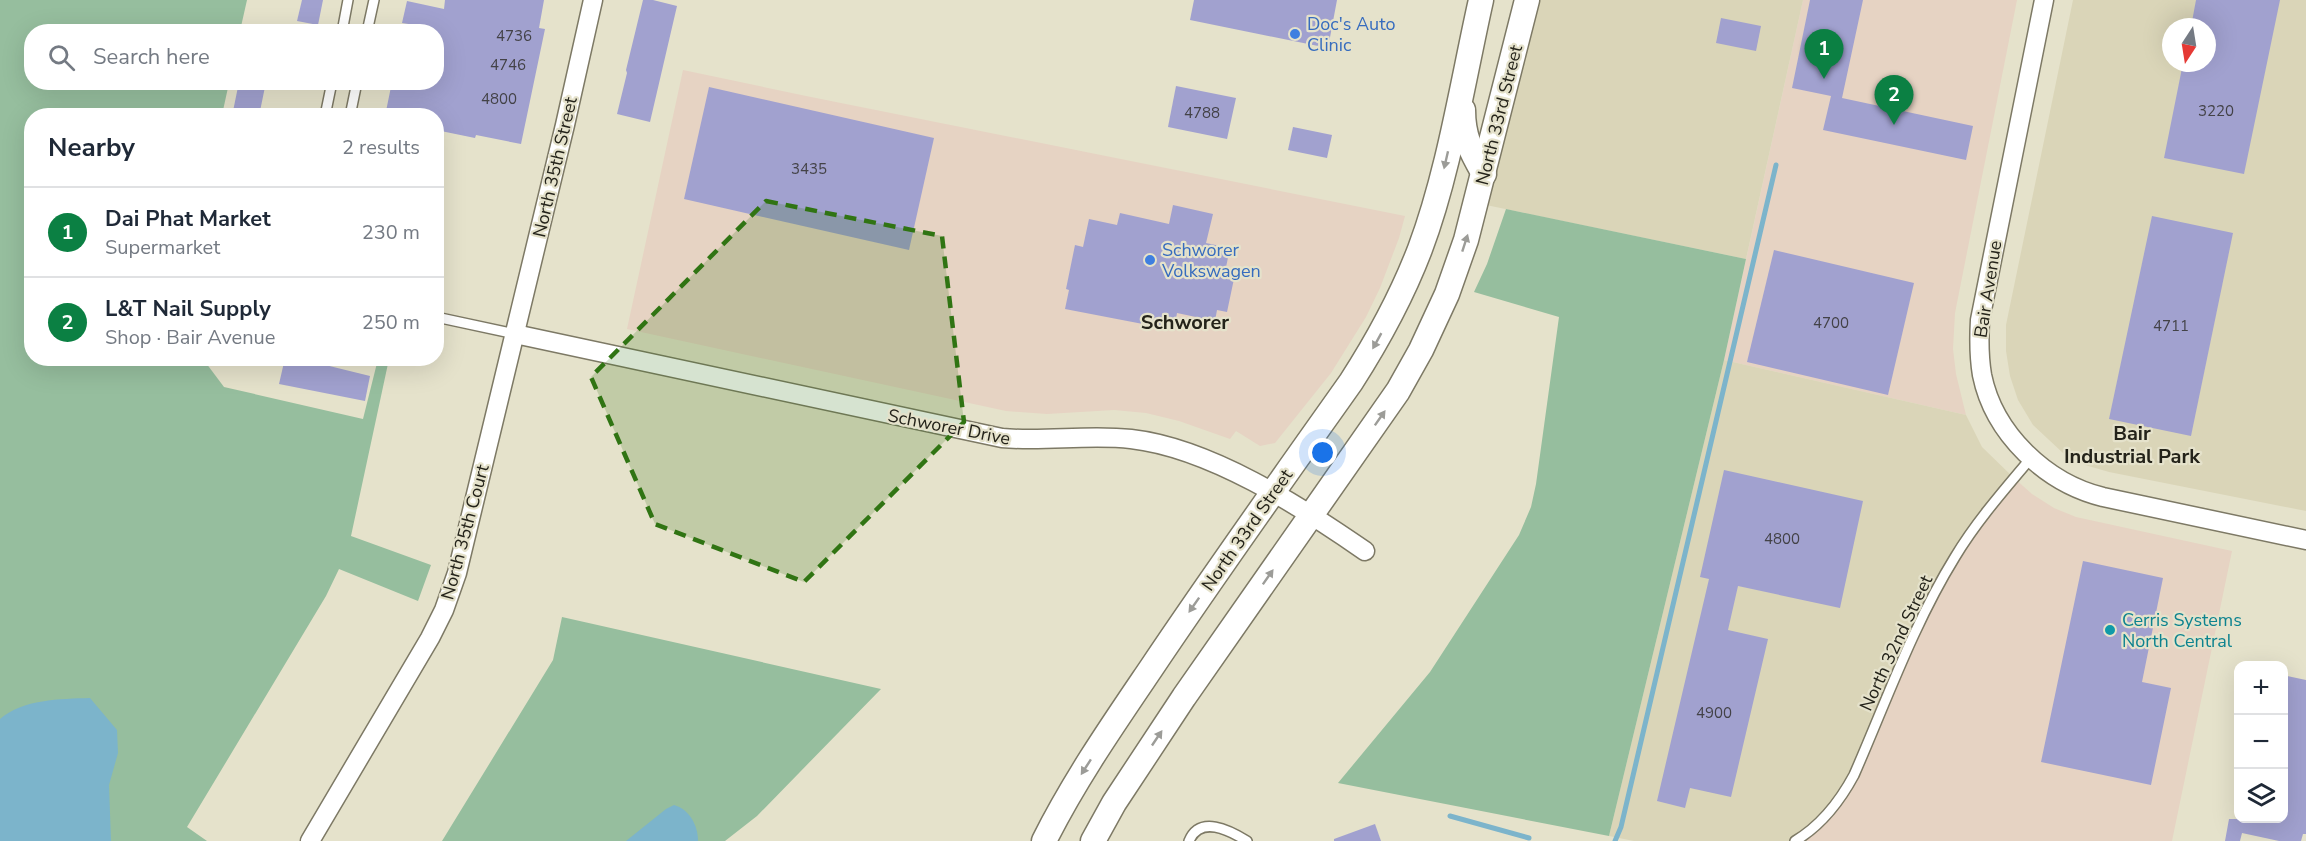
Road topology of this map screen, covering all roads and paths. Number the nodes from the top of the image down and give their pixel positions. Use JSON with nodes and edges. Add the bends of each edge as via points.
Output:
{"nodes":[{"id":1,"x":348,"y":0,"type":"edge"},
{"id":2,"x":374,"y":0,"type":"edge"},
{"id":3,"x":593,"y":0,"type":"edge"},
{"id":4,"x":1481,"y":0,"type":"edge"},
{"id":5,"x":1527,"y":0,"type":"edge"},
{"id":6,"x":2044,"y":0,"type":"edge"},
{"id":7,"x":344,"y":24,"type":"edge"},
{"id":8,"x":369,"y":24,"type":"edge"},
{"id":9,"x":1464,"y":77,"type":"junction"},
{"id":10,"x":330,"y":90,"type":"edge"},
{"id":11,"x":355,"y":90,"type":"edge"},
{"id":12,"x":327,"y":108,"type":"edge"},
{"id":13,"x":352,"y":108,"type":"edge"},
{"id":14,"x":1484,"y":174,"type":"junction"},
{"id":15,"x":444,"y":319,"type":"edge"},
{"id":16,"x":515,"y":334,"type":"junction"},
{"id":17,"x":2031,"y":458,"type":"junction"},
{"id":18,"x":1272,"y":493,"type":"junction"},
{"id":19,"x":1311,"y":516,"type":"junction"},
{"id":20,"x":2306,"y":540,"type":"edge"},
{"id":21,"x":1365,"y":551,"type":"dead end"},
{"id":22,"x":310,"y":841,"type":"edge"},
{"id":23,"x":1044,"y":841,"type":"edge"},
{"id":24,"x":1093,"y":841,"type":"edge"},
{"id":25,"x":1189,"y":841,"type":"edge"},
{"id":26,"x":1247,"y":841,"type":"edge"},
{"id":27,"x":1795,"y":841,"type":"edge"}],
"edges":[{"from":1,"to":7,"type":"lane"},
{"from":2,"to":8,"type":"lane"},
{"from":3,"to":16,"type":"street","name":"North 35th Street"},
{"from":4,"to":9,"type":"main road","name":"North 33rd Street"},
{"from":5,"to":14,"type":"main road","name":"North 33rd Street"},
{"from":6,"to":17,"type":"street","name":"Bair Avenue","via":[[1980,320],[1979,349],[1982,377],[2001,423]]},
{"from":9,"to":14,"type":"main road","via":[[1463,129]]},
{"from":9,"to":18,"type":"main road","name":"North 33rd Street","one_way":true,"via":[[1434,205],[1407,282],[1363,363]]},
{"from":10,"to":12,"type":"lane"},
{"from":11,"to":13,"type":"lane"},
{"from":19,"to":14,"type":"main road","name":"North 33rd Street","one_way":true,"via":[[1398,391],[1421,350],[1456,270]]},
{"from":15,"to":16,"type":"lane"},
{"from":16,"to":18,"type":"street","name":"Schworer Drive","via":[[1002,438],[1147,441],[1199,457]]},
{"from":16,"to":22,"type":"street","name":"North 35th Court","via":[[457,573],[444,610]]},
{"from":17,"to":20,"type":"street","name":"Bair Avenue","via":[[2052,476],[2094,495]]},
{"from":17,"to":27,"type":"lane","name":"North 32nd Street","via":[[1955,557],[1842,796],[1819,824]]},
{"from":18,"to":19,"type":"street","name":"Schworer Drive"},
{"from":18,"to":23,"type":"main road","name":"North 33rd Street","one_way":true,"via":[[1111,729]]},
{"from":19,"to":21,"type":"street","name":"Schworer Drive"},
{"from":24,"to":19,"type":"main road","name":"North 33rd Street","one_way":true,"via":[[1184,696]]},
{"from":25,"to":26,"type":"lane","via":[[1201,827],[1216,827]]}]}
